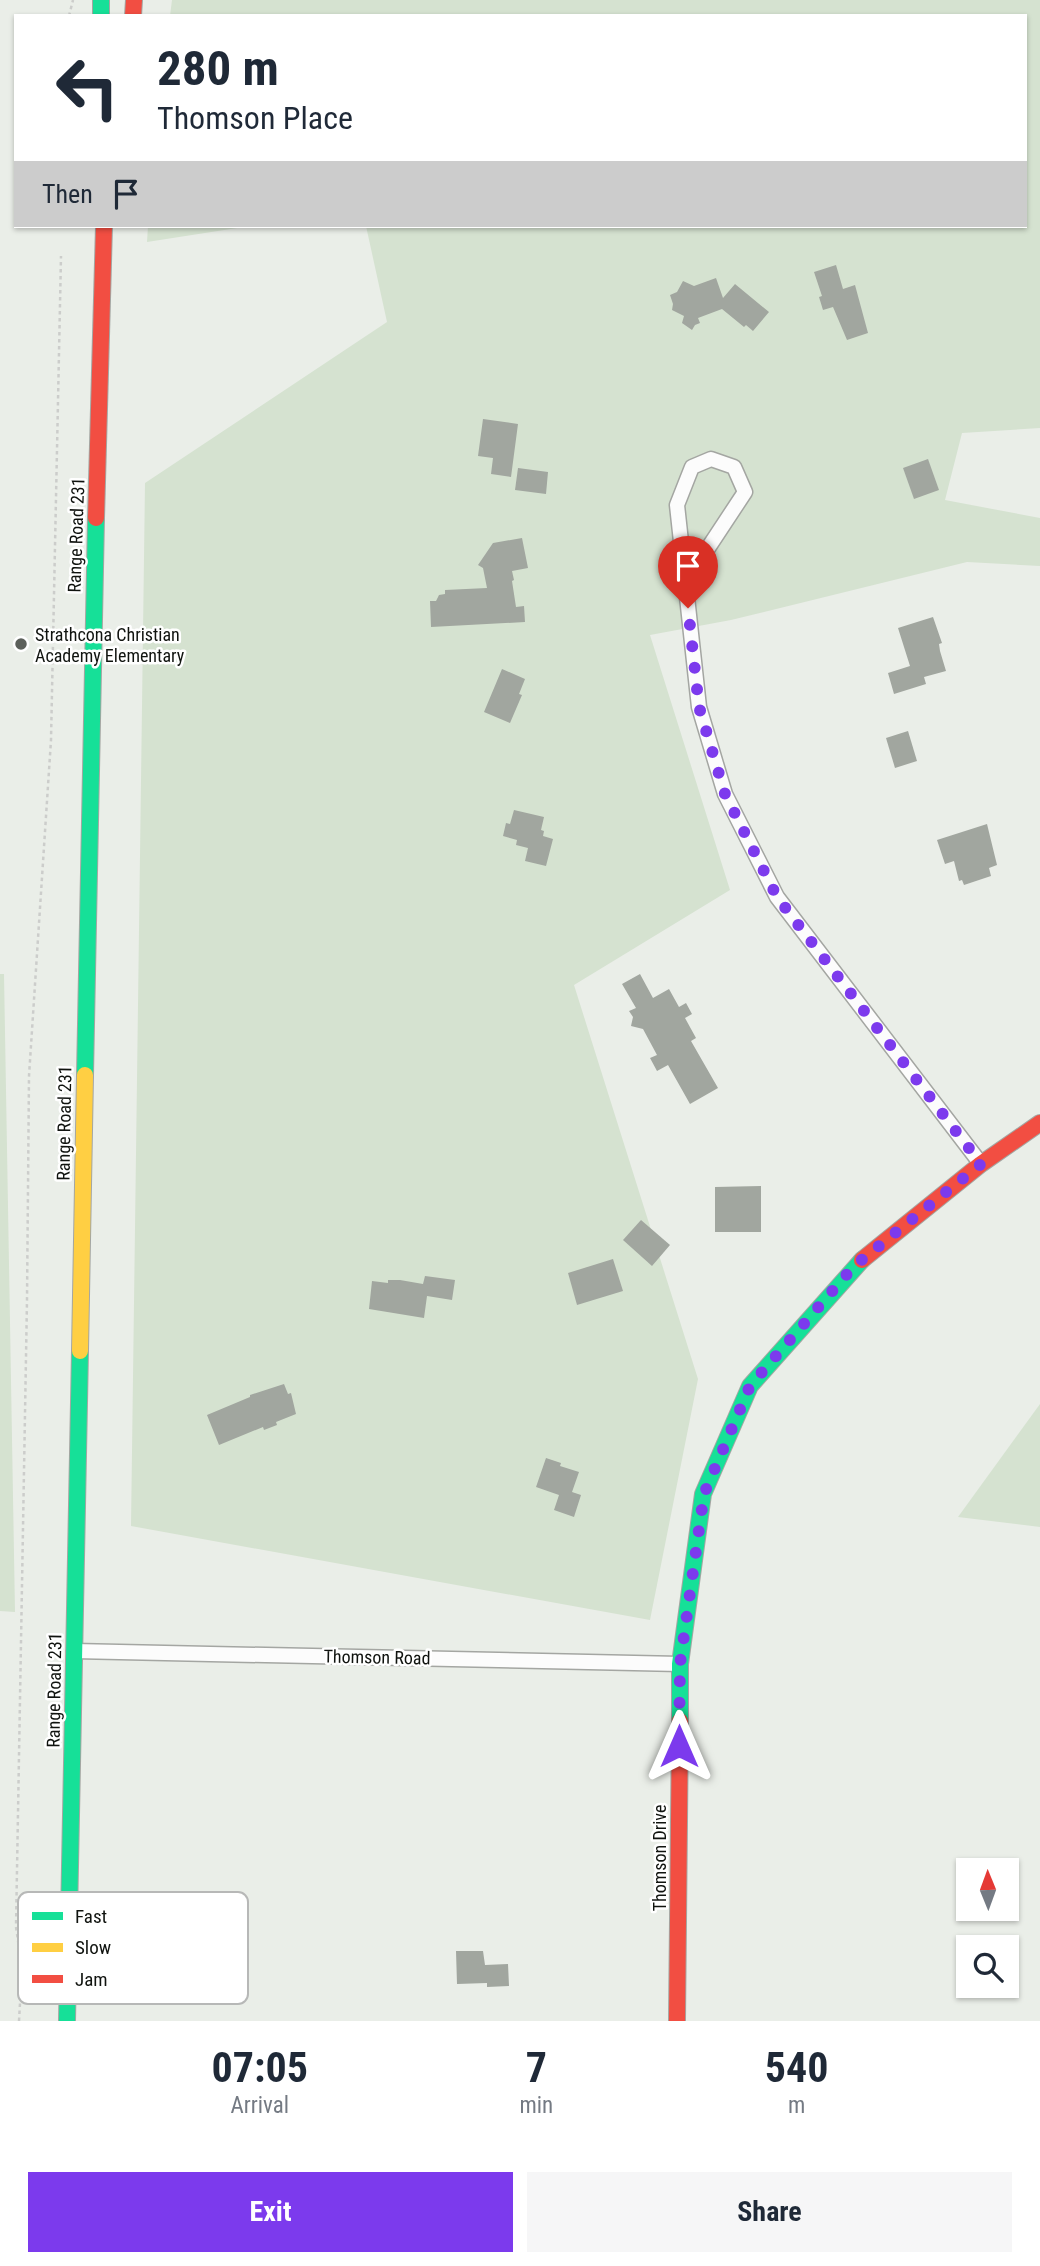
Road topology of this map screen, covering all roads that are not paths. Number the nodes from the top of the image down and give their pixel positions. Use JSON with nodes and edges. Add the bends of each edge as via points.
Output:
{"nodes":[{"id":1,"x":104,"y":228,"type":"edge"},
{"id":2,"x":685,"y":583,"type":"junction"},
{"id":3,"x":1040,"y":1123,"type":"edge"},
{"id":4,"x":981,"y":1164,"type":"junction"},
{"id":5,"x":74,"y":1651,"type":"junction"},
{"id":6,"x":680,"y":1664,"type":"junction"},
{"id":7,"x":69,"y":1892,"type":"edge"},
{"id":8,"x":677,"y":2021,"type":"edge"}],
"edges":[{"from":1,"to":5,"type":"street","name":"Range Road 231"},
{"from":2,"to":2,"type":"street","via":[[745,492],[734,467],[711,459],[692,467],[677,505]]},
{"from":2,"to":4,"type":"street","via":[[699,707],[725,794],[777,897]]},
{"from":3,"to":4,"type":"street","name":"Thomson Drive"},
{"from":4,"to":6,"type":"street","name":"Thomson Drive","via":[[854,1266],[750,1386],[704,1494]]},
{"from":5,"to":6,"type":"street","name":"Thomson Road"},
{"from":5,"to":7,"type":"street","name":"Range Road 231"},
{"from":6,"to":8,"type":"street","name":"Thomson Drive"}]}
